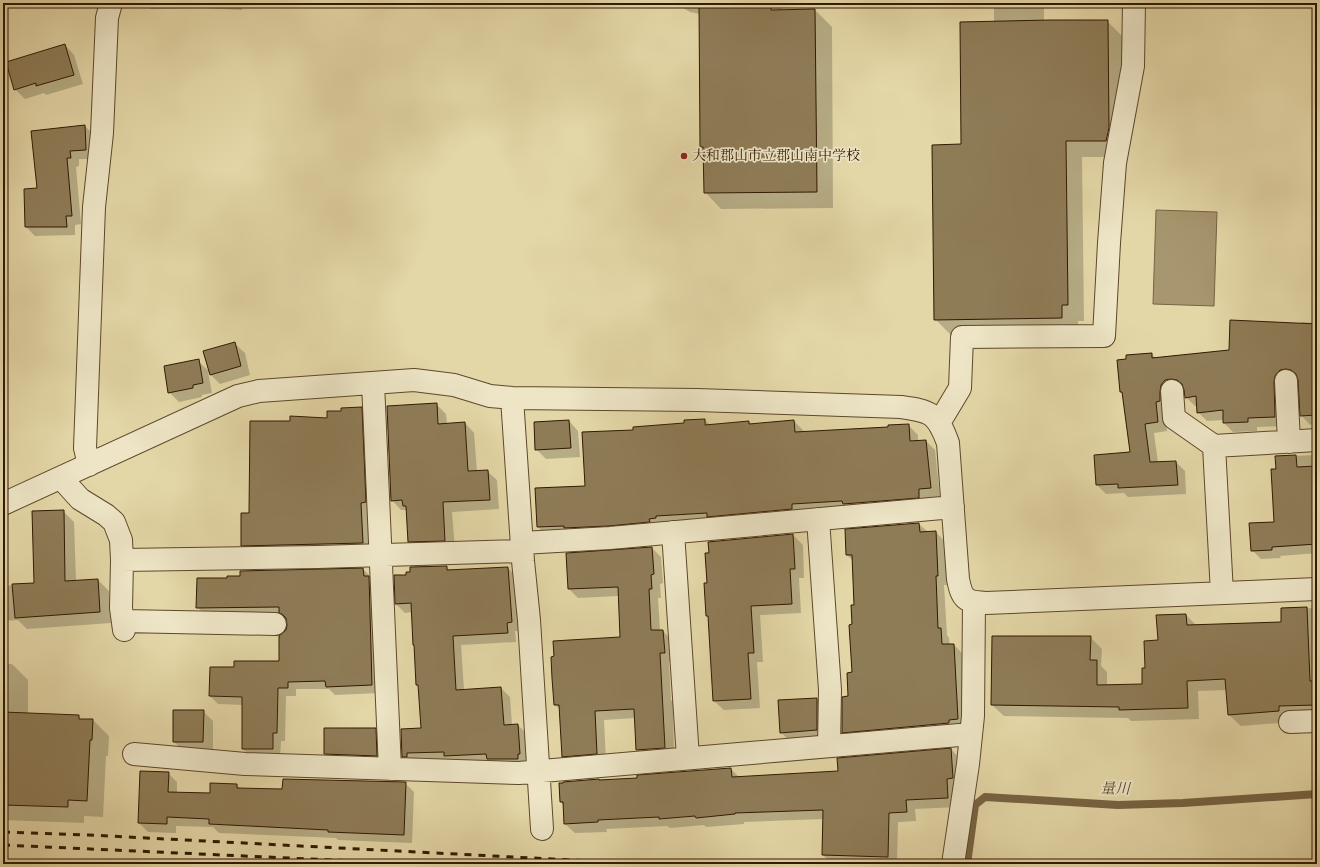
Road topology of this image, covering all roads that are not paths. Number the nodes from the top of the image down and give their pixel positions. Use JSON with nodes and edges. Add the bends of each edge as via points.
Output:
{"nodes":[{"id":1,"x":111,"y":3,"type":"edge"},
{"id":2,"x":1134,"y":3,"type":"edge"},
{"id":3,"x":1286,"y":381,"type":"dead end"},
{"id":4,"x":373,"y":383,"type":"junction"},
{"id":5,"x":1172,"y":391,"type":"dead end"},
{"id":6,"x":512,"y":398,"type":"junction"},
{"id":7,"x":939,"y":423,"type":"junction"},
{"id":8,"x":1317,"y":440,"type":"edge"},
{"id":9,"x":1289,"y":442,"type":"junction"},
{"id":10,"x":1214,"y":446,"type":"junction"},
{"id":11,"x":89,"y":465,"type":"junction"},
{"id":12,"x":61,"y":478,"type":"junction"},
{"id":13,"x":3,"y":504,"type":"edge"},
{"id":14,"x":953,"y":507,"type":"junction"},
{"id":15,"x":818,"y":519,"type":"junction"},
{"id":16,"x":674,"y":532,"type":"junction"},
{"id":17,"x":522,"y":547,"type":"junction"},
{"id":18,"x":381,"y":556,"type":"junction"},
{"id":19,"x":122,"y":560,"type":"junction"},
{"id":20,"x":1317,"y":589,"type":"edge"},
{"id":21,"x":1222,"y":593,"type":"junction"},
{"id":22,"x":974,"y":602,"type":"junction"},
{"id":23,"x":275,"y":624,"type":"dead end"},
{"id":24,"x":1317,"y":721,"type":"edge"},
{"id":25,"x":1290,"y":722,"type":"dead end"},
{"id":26,"x":971,"y":734,"type":"junction"},
{"id":27,"x":829,"y":746,"type":"junction"},
{"id":28,"x":134,"y":754,"type":"dead end"},
{"id":29,"x":688,"y":758,"type":"junction"},
{"id":30,"x":390,"y":769,"type":"junction"},
{"id":31,"x":538,"y":772,"type":"junction"},
{"id":32,"x":542,"y":829,"type":"dead end"},
{"id":33,"x":953,"y":864,"type":"edge"}],
"edges":[{"from":1,"to":11,"type":"street","via":[[107,18],[102,133],[94,207],[85,448]]},
{"from":2,"to":7,"type":"street","via":[[1133,66],[1115,163],[1104,336],[962,337],[960,388]]},
{"from":3,"to":9,"type":"street"},
{"from":4,"to":6,"type":"street","via":[[414,380],[436,382],[490,396]]},
{"from":4,"to":11,"type":"street","via":[[259,391],[238,396]]},
{"from":4,"to":18,"type":"street"},
{"from":5,"to":10,"type":"street","via":[[1174,418]]},
{"from":6,"to":7,"type":"street","via":[[697,400],[901,407],[923,410]]},
{"from":6,"to":17,"type":"street"},
{"from":7,"to":14,"type":"street","via":[[948,443]]},
{"from":8,"to":9,"type":"street"},
{"from":9,"to":10,"type":"street"},
{"from":10,"to":21,"type":"street"},
{"from":11,"to":12,"type":"street"},
{"from":12,"to":13,"type":"street"},
{"from":12,"to":19,"type":"street","via":[[80,500],[114,522],[121,540]]},
{"from":14,"to":15,"type":"street"},
{"from":14,"to":22,"type":"street","via":[[960,591],[965,599]]},
{"from":15,"to":16,"type":"street"},
{"from":15,"to":27,"type":"street","via":[[830,690]]},
{"from":16,"to":17,"type":"street"},
{"from":16,"to":29,"type":"street"},
{"from":17,"to":18,"type":"street"},
{"from":17,"to":31,"type":"street"},
{"from":18,"to":19,"type":"street"},
{"from":18,"to":30,"type":"street"},
{"from":19,"to":23,"type":"street","via":[[121,608],[124,626]]},
{"from":20,"to":21,"type":"street"},
{"from":21,"to":22,"type":"street"},
{"from":22,"to":26,"type":"street"},
{"from":24,"to":25,"type":"street"},
{"from":26,"to":27,"type":"street"},
{"from":26,"to":33,"type":"street"},
{"from":27,"to":29,"type":"street"},
{"from":28,"to":30,"type":"street","via":[[245,764]]},
{"from":29,"to":31,"type":"street"},
{"from":30,"to":31,"type":"street"},
{"from":31,"to":32,"type":"street"}]}
